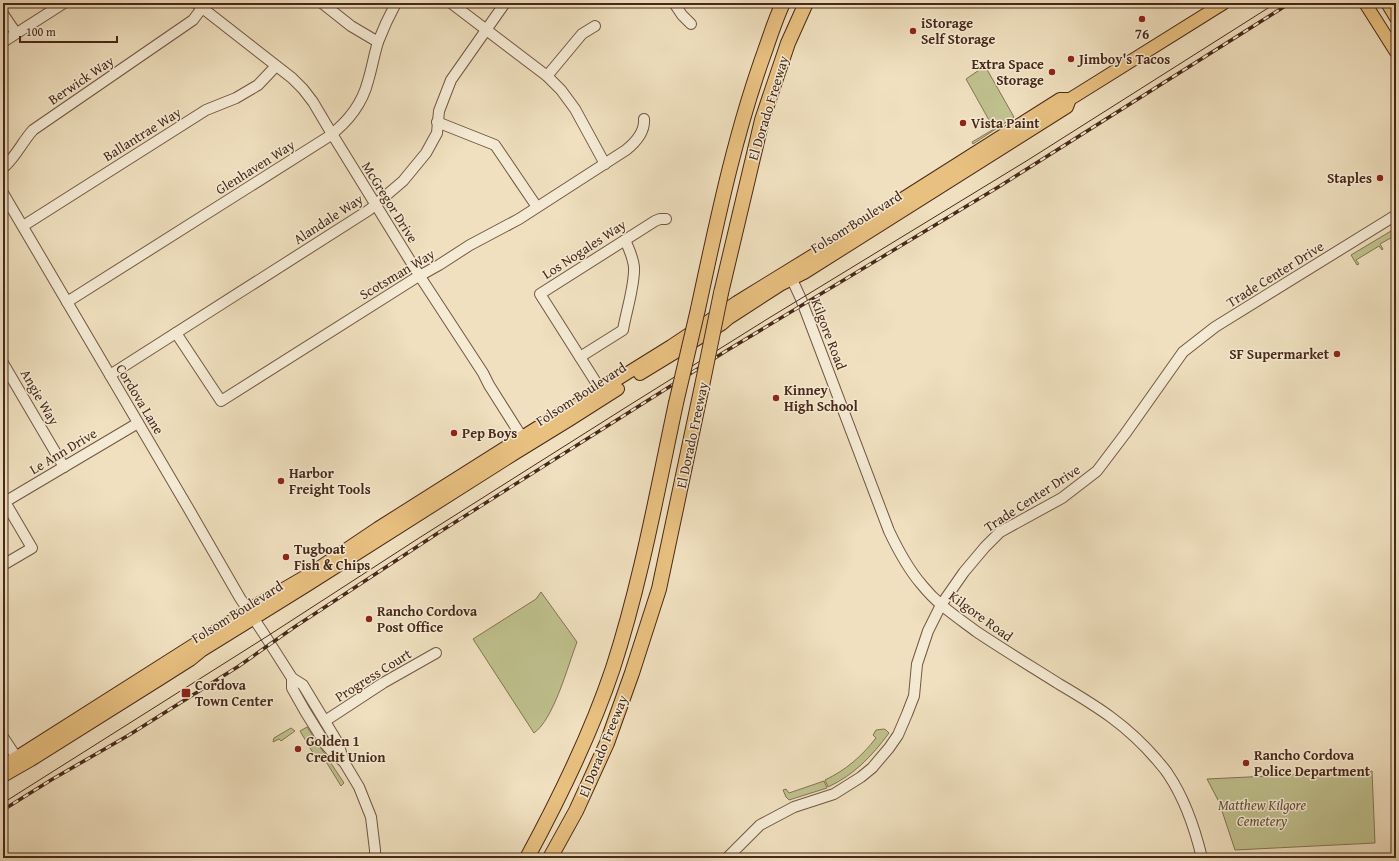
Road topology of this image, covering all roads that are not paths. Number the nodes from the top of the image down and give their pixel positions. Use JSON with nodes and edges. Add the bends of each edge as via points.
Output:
{"nodes":[{"id":1,"x":64,"y":3,"type":"edge"},
{"id":2,"x":322,"y":3,"type":"edge"},
{"id":3,"x":396,"y":3,"type":"edge"},
{"id":4,"x":451,"y":3,"type":"edge"},
{"id":5,"x":505,"y":3,"type":"edge"},
{"id":6,"x":674,"y":3,"type":"edge"},
{"id":7,"x":782,"y":3,"type":"edge"},
{"id":8,"x":806,"y":3,"type":"edge"},
{"id":9,"x":812,"y":3,"type":"edge"},
{"id":10,"x":1224,"y":3,"type":"edge"},
{"id":11,"x":1365,"y":3,"type":"edge"},
{"id":12,"x":1387,"y":3,"type":"edge"},
{"id":13,"x":199,"y":5,"type":"edge"},
{"id":14,"x":3,"y":14,"type":"edge"},
{"id":15,"x":1396,"y":18,"type":"edge"},
{"id":16,"x":798,"y":19,"type":"junction"},
{"id":17,"x":691,"y":24,"type":"dead end"},
{"id":18,"x":595,"y":26,"type":"dead end"},
{"id":19,"x":486,"y":30,"type":"junction"},
{"id":20,"x":16,"y":33,"type":"junction"},
{"id":21,"x":3,"y":42,"type":"edge"},
{"id":22,"x":378,"y":42,"type":"junction"},
{"id":23,"x":1396,"y":52,"type":"edge"},
{"id":24,"x":276,"y":66,"type":"junction"},
{"id":25,"x":547,"y":76,"type":"junction"},
{"id":26,"x":1070,"y":99,"type":"junction"},
{"id":27,"x":644,"y":119,"type":"dead end"},
{"id":28,"x":437,"y":122,"type":"junction"},
{"id":29,"x":332,"y":134,"type":"junction"},
{"id":30,"x":964,"y":161,"type":"junction"},
{"id":31,"x":605,"y":164,"type":"junction"},
{"id":32,"x":3,"y":168,"type":"edge"},
{"id":33,"x":943,"y":185,"type":"junction"},
{"id":34,"x":3,"y":193,"type":"edge"},
{"id":35,"x":376,"y":205,"type":"junction"},
{"id":36,"x":537,"y":207,"type":"junction"},
{"id":37,"x":1396,"y":215,"type":"edge"},
{"id":38,"x":666,"y":219,"type":"dead end"},
{"id":39,"x":22,"y":226,"type":"junction"},
{"id":40,"x":625,"y":240,"type":"junction"},
{"id":41,"x":419,"y":275,"type":"junction"},
{"id":42,"x":790,"y":275,"type":"junction"},
{"id":43,"x":67,"y":302,"type":"junction"},
{"id":44,"x":176,"y":333,"type":"junction"},
{"id":45,"x":580,"y":357,"type":"junction"},
{"id":46,"x":3,"y":362,"type":"edge"},
{"id":47,"x":110,"y":375,"type":"junction"},
{"id":48,"x":603,"y":393,"type":"junction"},
{"id":49,"x":138,"y":423,"type":"junction"},
{"id":50,"x":525,"y":441,"type":"junction"},
{"id":51,"x":64,"y":467,"type":"junction"},
{"id":52,"x":4,"y":503,"type":"edge"},
{"id":53,"x":378,"y":528,"type":"junction"},
{"id":54,"x":353,"y":556,"type":"junction"},
{"id":55,"x":3,"y":565,"type":"edge"},
{"id":56,"x":941,"y":605,"type":"junction"},
{"id":57,"x":252,"y":614,"type":"junction"},
{"id":58,"x":436,"y":653,"type":"dead end"},
{"id":59,"x":138,"y":680,"type":"junction"},
{"id":60,"x":292,"y":683,"type":"junction"},
{"id":61,"x":325,"y":721,"type":"junction"},
{"id":62,"x":83,"y":728,"type":"junction"},
{"id":63,"x":3,"y":737,"type":"edge"},
{"id":64,"x":333,"y":754,"type":"junction"},
{"id":65,"x":19,"y":761,"type":"junction"},
{"id":66,"x":344,"y":762,"type":"junction"},
{"id":67,"x":3,"y":766,"type":"edge"},
{"id":68,"x":3,"y":776,"type":"edge"},
{"id":69,"x":375,"y":858,"type":"edge"},
{"id":70,"x":527,"y":858,"type":"edge"},
{"id":71,"x":550,"y":858,"type":"edge"},
{"id":72,"x":727,"y":858,"type":"edge"},
{"id":73,"x":1202,"y":858,"type":"edge"}],
"edges":[{"from":1,"to":20,"type":"street"},
{"from":2,"to":22,"type":"street","via":[[351,26]]},
{"from":3,"to":22,"type":"street","name":"Glenhaven Way"},
{"from":4,"to":19,"type":"street"},
{"from":5,"to":19,"type":"street","name":"Alandale Way"},
{"from":6,"to":17,"type":"street"},
{"from":7,"to":70,"type":"highway","name":"El Dorado Freeway","bridge":true,"via":[[757,71],[737,139],[633,600],[613,668],[588,736],[558,801]]},
{"from":8,"to":16,"type":"highway","name":"El Dorado Freeway"},
{"from":9,"to":16,"type":"highway"},
{"from":10,"to":26,"type":"main road","name":"Folsom Boulevard"},
{"from":11,"to":23,"type":"main road"},
{"from":12,"to":15,"type":"main road"},
{"from":13,"to":24,"type":"street","name":"McGregor Drive"},
{"from":13,"to":32,"type":"street","name":"Berwick Way","via":[[193,20],[33,130]]},
{"from":14,"to":20,"type":"street"},
{"from":16,"to":71,"type":"highway","name":"El Dorado Freeway","bridge":true,"via":[[762,120],[721,293],[659,589],[606,743],[576,811]]},
{"from":18,"to":25,"type":"street","via":[[582,34]]},
{"from":19,"to":25,"type":"street"},
{"from":19,"to":28,"type":"street","name":"Alandale Way","via":[[451,80]]},
{"from":20,"to":21,"type":"street"},
{"from":22,"to":29,"type":"street","name":"Glenhaven Way","via":[[361,102],[349,119]]},
{"from":24,"to":29,"type":"street","name":"McGregor Drive","via":[[303,89]]},
{"from":24,"to":39,"type":"street","name":"Ballantrae Way","via":[[258,85],[236,98],[206,110]]},
{"from":25,"to":31,"type":"street","via":[[575,109]]},
{"from":26,"to":30,"type":"main road","name":"Folsom Boulevard","via":[[1060,99]]},
{"from":26,"to":33,"type":"main road","name":"Folsom Boulevard","via":[[1067,107]]},
{"from":27,"to":31,"type":"street","name":"Scotsman Way","via":[[644,129],[636,141]]},
{"from":28,"to":35,"type":"street","name":"Alandale Way","via":[[437,133],[426,153],[403,181]]},
{"from":28,"to":36,"type":"street","via":[[495,145]]},
{"from":29,"to":35,"type":"street","name":"McGregor Drive"},
{"from":29,"to":43,"type":"street","name":"Glenhaven Way"},
{"from":30,"to":33,"type":"main road","via":[[948,176]]},
{"from":30,"to":42,"type":"main road","name":"Folsom Boulevard","via":[[872,218]]},
{"from":31,"to":36,"type":"street","name":"Scotsman Way"},
{"from":33,"to":42,"type":"main road","name":"Folsom Boulevard"},
{"from":34,"to":39,"type":"street","name":"Cordova Lane"},
{"from":35,"to":41,"type":"street","name":"McGregor Drive"},
{"from":35,"to":44,"type":"street","name":"Alandale Way"},
{"from":36,"to":41,"type":"street","name":"Scotsman Way"},
{"from":37,"to":56,"type":"street","name":"Trade Center Drive","via":[[1215,327],[1183,352],[1097,471],[1062,498],[1000,532],[973,560]]},
{"from":38,"to":40,"type":"street","name":"Los Nogales Way","via":[[655,221]]},
{"from":39,"to":43,"type":"street","name":"Cordova Lane"},
{"from":40,"to":45,"type":"street","via":[[631,254],[634,277],[623,330]]},
{"from":40,"to":45,"type":"street","name":"Los Nogales Way","via":[[540,294]]},
{"from":41,"to":44,"type":"street","name":"Scotsman Way","via":[[221,401]]},
{"from":41,"to":50,"type":"street","name":"McGregor Drive"},
{"from":42,"to":48,"type":"main road","name":"Folsom Boulevard","via":[[744,298]]},
{"from":42,"to":56,"type":"street","name":"Kilgore Road","via":[[894,543],[922,585]]},
{"from":43,"to":47,"type":"street","name":"Cordova Lane"},
{"from":44,"to":47,"type":"street","name":"Alandale Way"},
{"from":45,"to":48,"type":"street","name":"Los Nogales Way"},
{"from":46,"to":51,"type":"street","name":"Angie Way"},
{"from":47,"to":49,"type":"street","name":"Cordova Lane"},
{"from":48,"to":50,"type":"main road","name":"Folsom Boulevard","via":[[559,414]]},
{"from":49,"to":51,"type":"street","name":"Le Ann Drive"},
{"from":49,"to":57,"type":"street","name":"Cordova Lane","via":[[221,566]]},
{"from":50,"to":53,"type":"main road","name":"Folsom Boulevard"},
{"from":50,"to":54,"type":"main road","name":"Folsom Boulevard"},
{"from":51,"to":52,"type":"street","name":"Le Ann Drive"},
{"from":52,"to":55,"type":"street","via":[[32,548]]},
{"from":53,"to":54,"type":"main road","via":[[378,535],[357,548]]},
{"from":53,"to":57,"type":"main road","name":"Folsom Boulevard","via":[[290,584]]},
{"from":54,"to":57,"type":"main road","name":"Folsom Boulevard"},
{"from":56,"to":72,"type":"street","name":"Trade Center Drive","via":[[928,631],[917,664],[914,696],[898,735],[889,748],[872,768],[834,794],[794,807],[760,825]]},
{"from":56,"to":73,"type":"street","name":"Kilgore Road","via":[[991,641],[1094,704],[1132,733],[1168,774],[1181,797]]},
{"from":57,"to":59,"type":"main road","name":"Folsom Boulevard"},
{"from":57,"to":60,"type":"street","name":"Cordova Lane"},
{"from":57,"to":62,"type":"main road","name":"Folsom Boulevard","via":[[190,660]]},
{"from":58,"to":61,"type":"street","name":"Progress Court","via":[[383,683]]},
{"from":59,"to":62,"type":"main road","via":[[133,691],[85,721]]},
{"from":59,"to":65,"type":"main road","name":"Folsom Boulevard"},
{"from":60,"to":61,"type":"street","via":[[303,685]]},
{"from":60,"to":64,"type":"street"},
{"from":61,"to":64,"type":"street","via":[[323,729],[333,747]]},
{"from":61,"to":66,"type":"street","via":[[338,743]]},
{"from":62,"to":65,"type":"main road","name":"Folsom Boulevard"},
{"from":63,"to":65,"type":"street"},
{"from":64,"to":66,"type":"street"},
{"from":65,"to":67,"type":"main road","name":"Folsom Boulevard"},
{"from":65,"to":68,"type":"main road","name":"Folsom Boulevard"},
{"from":66,"to":69,"type":"street","via":[[359,787],[371,817]]}]}
